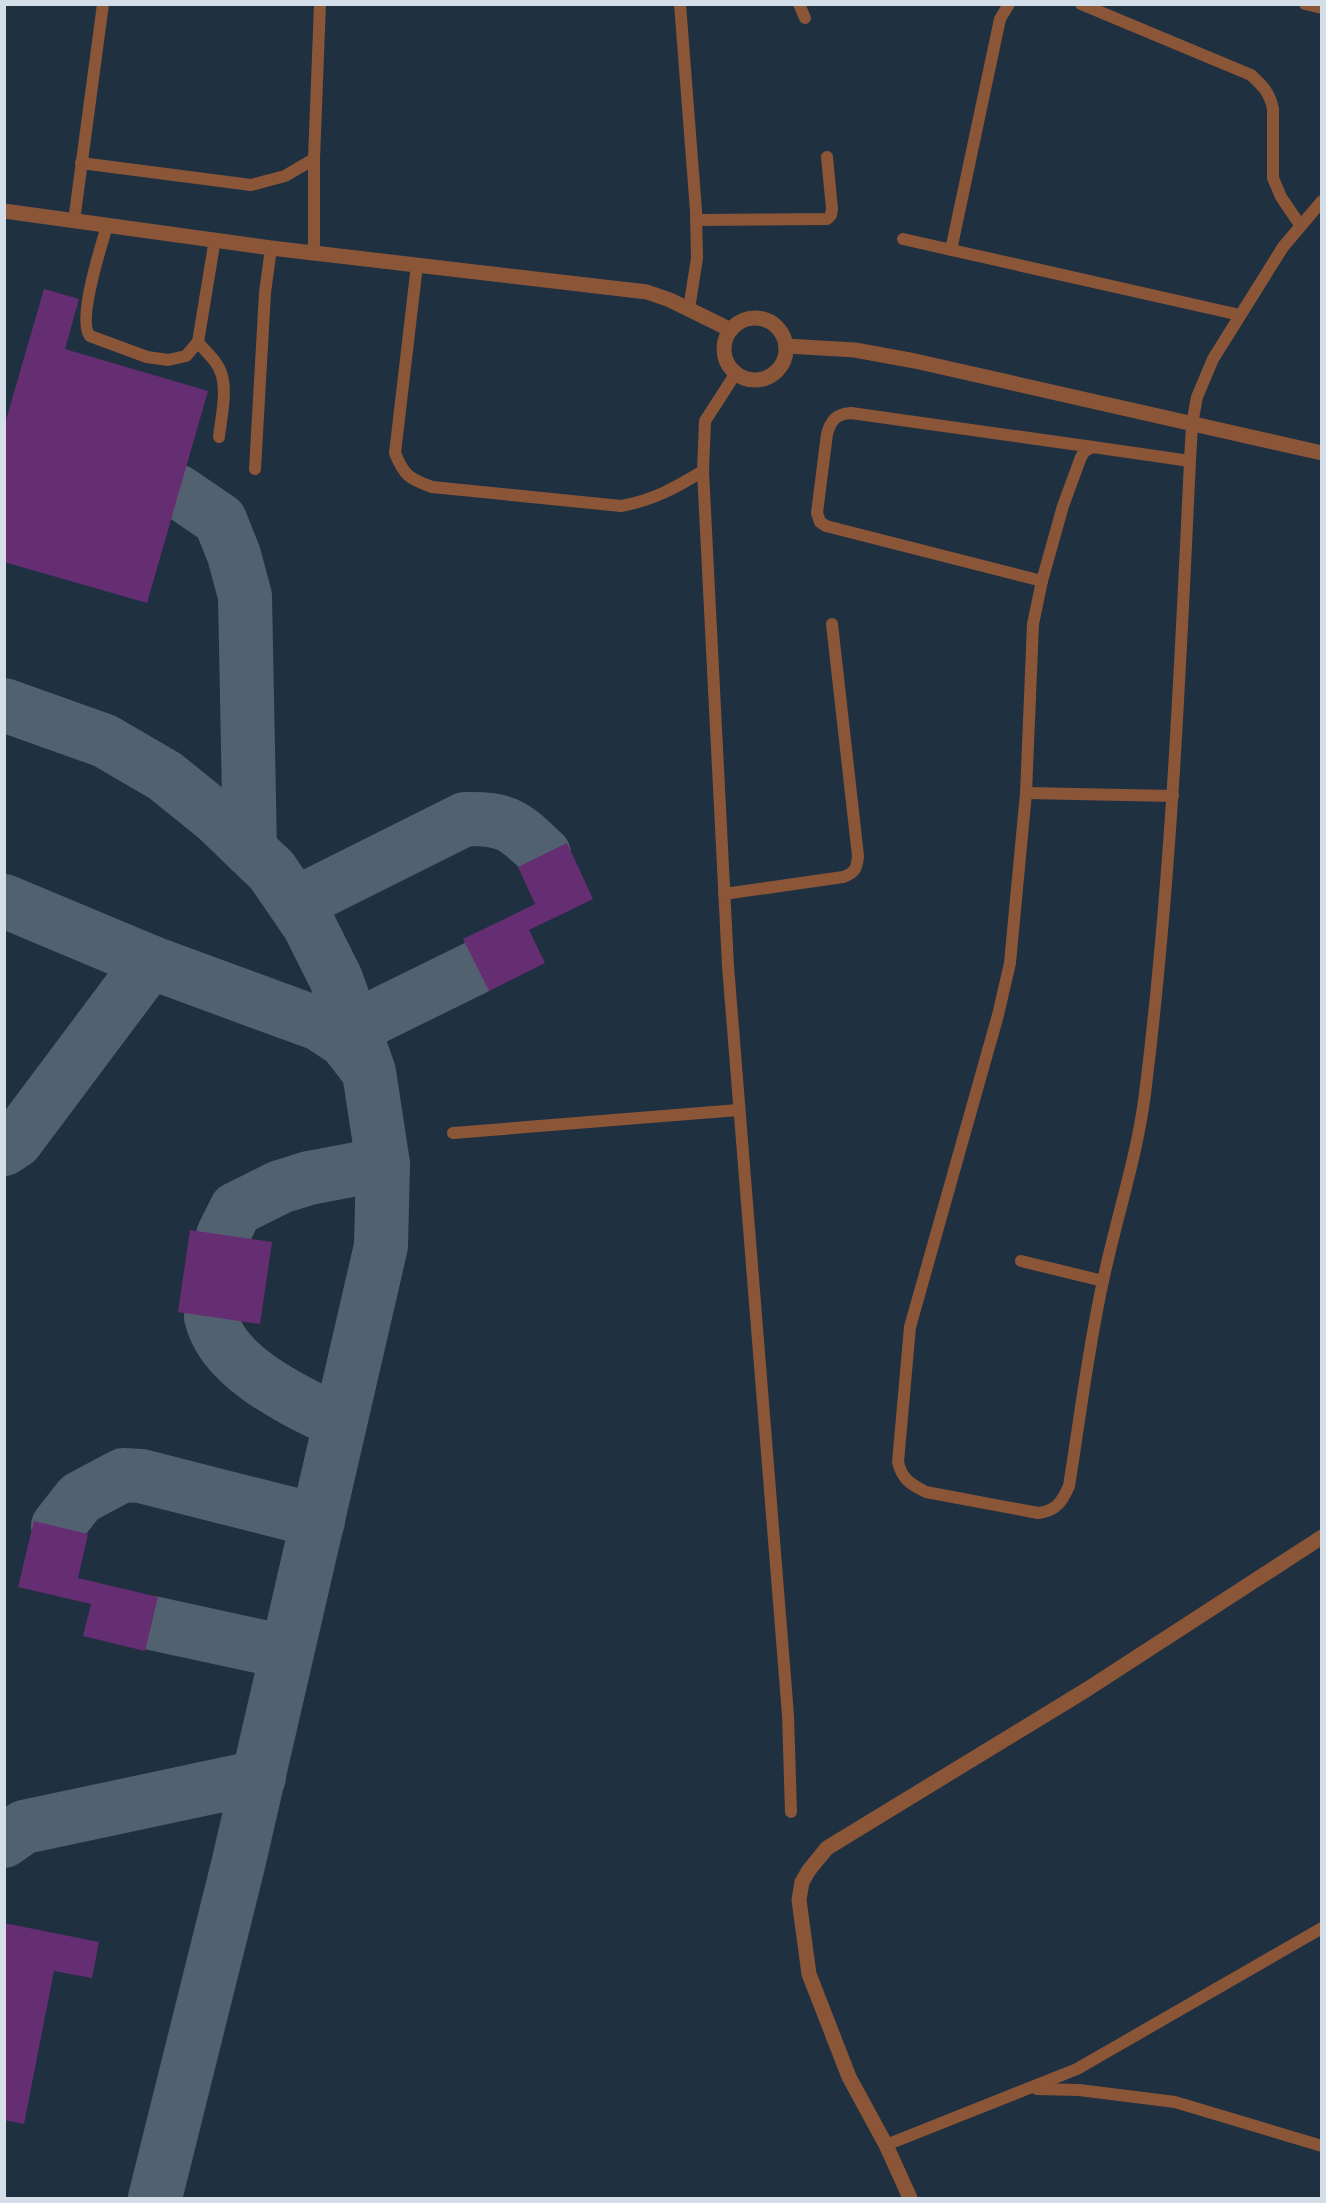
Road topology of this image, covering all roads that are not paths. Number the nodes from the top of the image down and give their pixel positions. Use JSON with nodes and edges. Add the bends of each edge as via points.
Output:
{"nodes":[{"id":1,"x":103,"y":4,"type":"edge"},
{"id":2,"x":321,"y":4,"type":"edge"},
{"id":3,"x":680,"y":4,"type":"edge"},
{"id":4,"x":798,"y":4,"type":"edge"},
{"id":5,"x":1009,"y":4,"type":"edge"},
{"id":6,"x":1081,"y":4,"type":"edge"},
{"id":7,"x":1305,"y":4,"type":"edge"},
{"id":8,"x":1322,"y":8,"type":"edge"},
{"id":9,"x":805,"y":18,"type":"dead end"},
{"id":10,"x":827,"y":158,"type":"dead end"},
{"id":11,"x":314,"y":159,"type":"junction"},
{"id":12,"x":81,"y":163,"type":"junction"},
{"id":13,"x":1322,"y":201,"type":"edge"},
{"id":14,"x":4,"y":211,"type":"edge"},
{"id":15,"x":696,"y":220,"type":"junction"},
{"id":16,"x":74,"y":221,"type":"junction"},
{"id":17,"x":1300,"y":225,"type":"junction"},
{"id":18,"x":107,"y":226,"type":"junction"},
{"id":19,"x":215,"y":239,"type":"junction"},
{"id":20,"x":903,"y":239,"type":"dead end"},
{"id":21,"x":271,"y":248,"type":"junction"},
{"id":22,"x":951,"y":250,"type":"junction"},
{"id":23,"x":314,"y":252,"type":"junction"},
{"id":24,"x":417,"y":264,"type":"junction"},
{"id":25,"x":689,"y":309,"type":"junction"},
{"id":26,"x":1240,"y":315,"type":"junction"},
{"id":27,"x":731,"y":330,"type":"junction"},
{"id":28,"x":198,"y":342,"type":"junction"},
{"id":29,"x":786,"y":346,"type":"junction"},
{"id":30,"x":736,"y":373,"type":"junction"},
{"id":31,"x":1192,"y":423,"type":"junction"},
{"id":32,"x":219,"y":437,"type":"dead end"},
{"id":33,"x":1093,"y":447,"type":"junction"},
{"id":34,"x":1322,"y":453,"type":"edge"},
{"id":35,"x":1190,"y":461,"type":"junction"},
{"id":36,"x":255,"y":469,"type":"dead end"},
{"id":37,"x":703,"y":471,"type":"junction"},
{"id":38,"x":1042,"y":581,"type":"junction"},
{"id":39,"x":832,"y":624,"type":"dead end"},
{"id":40,"x":1026,"y":793,"type":"junction"},
{"id":41,"x":1173,"y":796,"type":"junction"},
{"id":42,"x":724,"y":894,"type":"junction"},
{"id":43,"x":738,"y":1110,"type":"junction"},
{"id":44,"x":453,"y":1133,"type":"dead end"},
{"id":45,"x":1020,"y":1261,"type":"dead end"},
{"id":46,"x":1103,"y":1281,"type":"junction"},
{"id":47,"x":1322,"y":1537,"type":"edge"},
{"id":48,"x":792,"y":1812,"type":"dead end"},
{"id":49,"x":1322,"y":1928,"type":"edge"},
{"id":50,"x":1033,"y":2088,"type":"junction"},
{"id":51,"x":886,"y":2145,"type":"junction"},
{"id":52,"x":1322,"y":2146,"type":"edge"},
{"id":53,"x":910,"y":2199,"type":"edge"}],
"edges":[{"from":1,"to":12,"type":"lane"},
{"from":2,"to":11,"type":"lane"},
{"from":3,"to":15,"type":"lane"},
{"from":4,"to":9,"type":"lane"},
{"from":5,"to":22,"type":"lane","via":[[1000,19]]},
{"from":6,"to":17,"type":"lane","via":[[1251,75],[1266,89],[1273,109],[1273,178]]},
{"from":7,"to":8,"type":"lane"},
{"from":10,"to":15,"type":"lane","via":[[832,209],[827,219]]},
{"from":11,"to":12,"type":"lane","via":[[285,176],[251,184]]},
{"from":11,"to":23,"type":"lane"},
{"from":12,"to":16,"type":"lane"},
{"from":13,"to":17,"type":"lane"},
{"from":14,"to":16,"type":"street"},
{"from":15,"to":25,"type":"lane","via":[[697,258]]},
{"from":16,"to":18,"type":"street"},
{"from":17,"to":26,"type":"lane"},
{"from":18,"to":19,"type":"street"},
{"from":18,"to":28,"type":"lane","via":[[86,316],[90,336],[147,357],[168,360],[186,356]]},
{"from":19,"to":21,"type":"street"},
{"from":19,"to":28,"type":"lane"},
{"from":20,"to":22,"type":"lane"},
{"from":21,"to":23,"type":"street"},
{"from":21,"to":36,"type":"lane"},
{"from":22,"to":26,"type":"lane"},
{"from":23,"to":24,"type":"street"},
{"from":24,"to":25,"type":"street","via":[[647,292]]},
{"from":24,"to":37,"type":"lane","via":[[395,453],[407,476],[432,487],[621,506],[666,493]]},
{"from":25,"to":27,"type":"street"},
{"from":26,"to":31,"type":"lane","via":[[1213,359],[1197,397]]},
{"from":27,"to":29,"type":"street","via":[[752,318],[764,320],[775,325]]},
{"from":27,"to":30,"type":"street","via":[[724,352]]},
{"from":28,"to":32,"type":"lane","via":[[222,376]]},
{"from":29,"to":30,"type":"street","via":[[785,358],[770,377],[746,379]]},
{"from":29,"to":31,"type":"street","via":[[855,350],[915,360]]},
{"from":30,"to":37,"type":"lane","via":[[705,421]]},
{"from":31,"to":34,"type":"street"},
{"from":31,"to":35,"type":"lane"},
{"from":33,"to":35,"type":"lane"},
{"from":33,"to":38,"type":"lane","via":[[1081,457]]},
{"from":33,"to":38,"type":"lane","via":[[851,413],[837,415],[831,422],[817,513],[820,522]]},
{"from":35,"to":41,"type":"lane"},
{"from":37,"to":42,"type":"lane"},
{"from":38,"to":40,"type":"lane","via":[[1033,624]]},
{"from":39,"to":42,"type":"lane","via":[[858,856],[855,870],[843,877]]},
{"from":40,"to":41,"type":"lane"},
{"from":40,"to":46,"type":"lane","via":[[1010,963],[910,1327],[898,1462],[904,1478],[926,1492],[1038,1513],[1056,1508],[1069,1486],[1089,1344]]},
{"from":41,"to":46,"type":"lane","via":[[1145,1096]]},
{"from":42,"to":43,"type":"lane"},
{"from":43,"to":44,"type":"lane"},
{"from":43,"to":48,"type":"lane","via":[[788,1715]]},
{"from":45,"to":46,"type":"lane"},
{"from":47,"to":51,"type":"street","via":[[1086,1690],[827,1848],[809,1870],[799,1900],[809,1974],[849,2077]]},
{"from":49,"to":50,"type":"lane","via":[[1077,2069]]},
{"from":50,"to":51,"type":"lane"},
{"from":50,"to":52,"type":"lane","via":[[1175,2102]]},
{"from":51,"to":53,"type":"street"}]}
